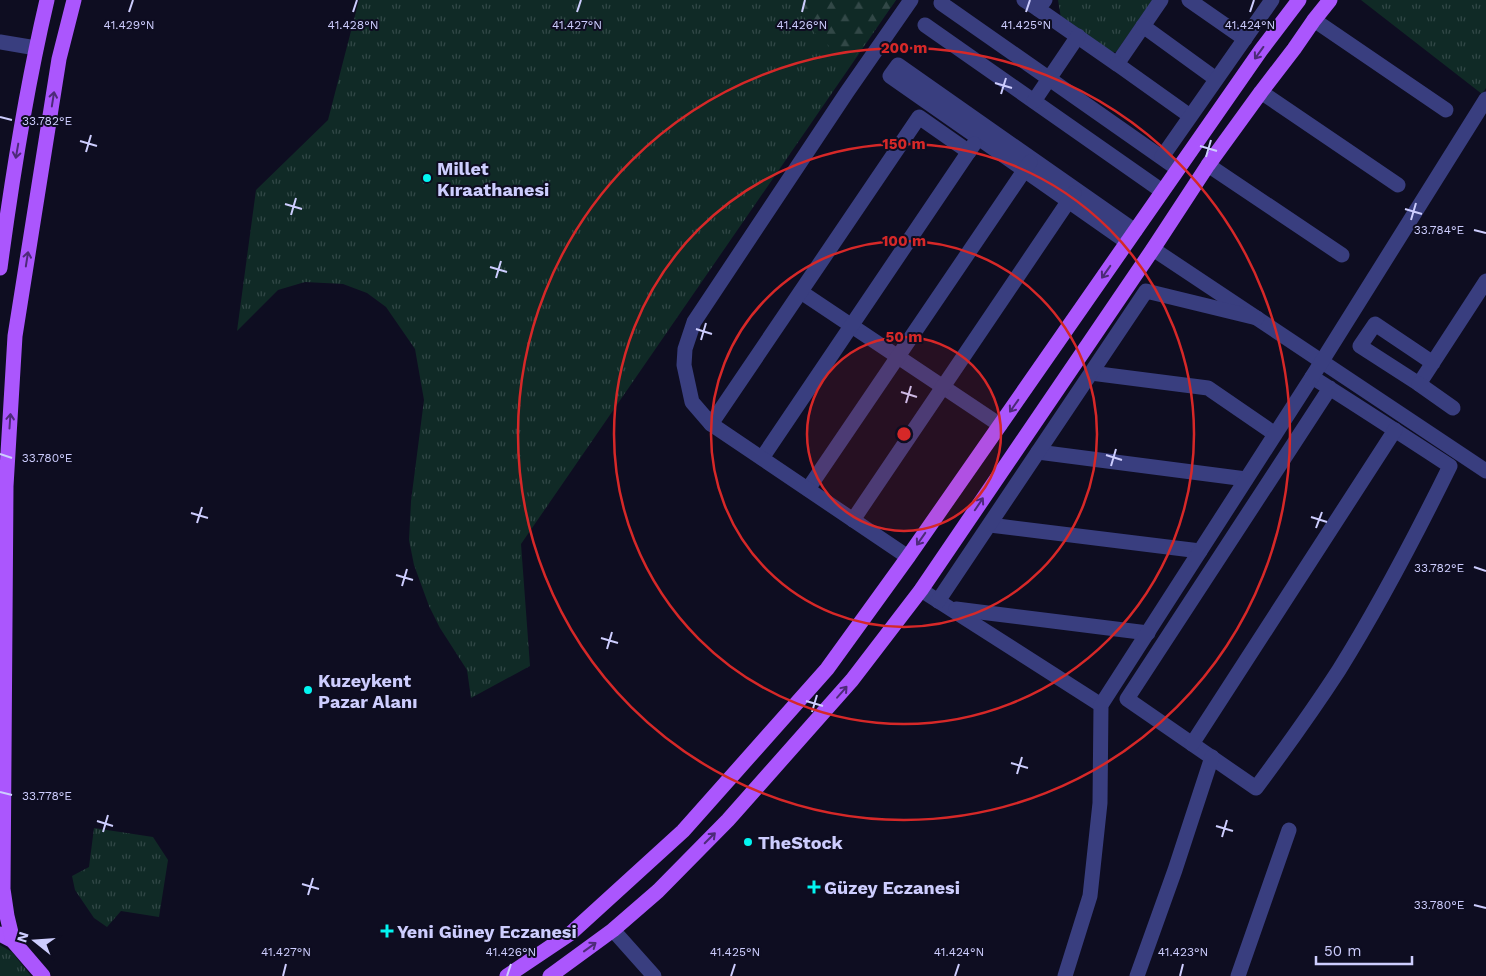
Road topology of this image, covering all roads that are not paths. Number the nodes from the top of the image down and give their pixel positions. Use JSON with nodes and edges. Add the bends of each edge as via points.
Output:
{"nodes":[{"id":1,"x":47,"y":0,"type":"edge"},
{"id":2,"x":74,"y":0,"type":"edge"},
{"id":3,"x":912,"y":0,"type":"edge"},
{"id":4,"x":943,"y":0,"type":"edge"},
{"id":5,"x":1024,"y":0,"type":"edge"},
{"id":6,"x":1161,"y":0,"type":"edge"},
{"id":7,"x":1189,"y":0,"type":"edge"},
{"id":8,"x":1271,"y":0,"type":"edge"},
{"id":9,"x":1299,"y":0,"type":"edge"},
{"id":10,"x":1330,"y":0,"type":"edge"},
{"id":11,"x":1042,"y":4,"type":"edge"},
{"id":12,"x":1314,"y":20,"type":"junction"},
{"id":13,"x":925,"y":25,"type":"dead end"},
{"id":14,"x":1143,"y":26,"type":"junction"},
{"id":15,"x":1078,"y":36,"type":"junction"},
{"id":16,"x":1245,"y":38,"type":"junction"},
{"id":17,"x":0,"y":42,"type":"edge"},
{"id":18,"x":36,"y":48,"type":"junction"},
{"id":19,"x":1116,"y":64,"type":"junction"},
{"id":20,"x":1050,"y":79,"type":"junction"},
{"id":21,"x":1216,"y":79,"type":"junction"},
{"id":22,"x":1261,"y":92,"type":"junction"},
{"id":23,"x":1486,"y":99,"type":"edge"},
{"id":24,"x":1034,"y":101,"type":"junction"},
{"id":25,"x":1446,"y":110,"type":"dead end"},
{"id":26,"x":1190,"y":116,"type":"junction"},
{"id":27,"x":983,"y":132,"type":"junction"},
{"id":28,"x":969,"y":152,"type":"junction"},
{"id":29,"x":1162,"y":157,"type":"junction"},
{"id":30,"x":1029,"y":165,"type":"junction"},
{"id":31,"x":1208,"y":165,"type":"junction"},
{"id":32,"x":1178,"y":169,"type":"junction"},
{"id":33,"x":1398,"y":185,"type":"dead end"},
{"id":34,"x":1162,"y":192,"type":"junction"},
{"id":35,"x":1073,"y":195,"type":"junction"},
{"id":36,"x":1131,"y":236,"type":"junction"},
{"id":37,"x":1153,"y":249,"type":"junction"},
{"id":38,"x":1342,"y":255,"type":"dead end"},
{"id":39,"x":0,"y":268,"type":"edge"},
{"id":40,"x":1486,"y":281,"type":"edge"},
{"id":41,"x":800,"y":292,"type":"junction"},
{"id":42,"x":1354,"y":310,"type":"junction"},
{"id":43,"x":1257,"y":318,"type":"junction"},
{"id":44,"x":1375,"y":324,"type":"junction"},
{"id":45,"x":852,"y":326,"type":"junction"},
{"id":46,"x":898,"y":357,"type":"junction"},
{"id":47,"x":1322,"y":361,"type":"junction"},
{"id":48,"x":1433,"y":362,"type":"junction"},
{"id":49,"x":1092,"y":373,"type":"junction"},
{"id":50,"x":1312,"y":377,"type":"junction"},
{"id":51,"x":1419,"y":384,"type":"junction"},
{"id":52,"x":943,"y":387,"type":"junction"},
{"id":53,"x":1330,"y":388,"type":"junction"},
{"id":54,"x":1453,"y":408,"type":"dead end"},
{"id":55,"x":711,"y":424,"type":"junction"},
{"id":56,"x":1000,"y":425,"type":"junction"},
{"id":57,"x":1395,"y":430,"type":"junction"},
{"id":58,"x":1275,"y":434,"type":"junction"},
{"id":59,"x":1038,"y":452,"type":"junction"},
{"id":60,"x":762,"y":458,"type":"junction"},
{"id":61,"x":1486,"y":471,"type":"edge"},
{"id":62,"x":1246,"y":479,"type":"junction"},
{"id":63,"x":808,"y":490,"type":"junction"},
{"id":64,"x":853,"y":520,"type":"junction"},
{"id":65,"x":990,"y":525,"type":"junction"},
{"id":66,"x":1200,"y":551,"type":"junction"},
{"id":67,"x":908,"y":557,"type":"junction"},
{"id":68,"x":920,"y":590,"type":"junction"},
{"id":69,"x":944,"y":605,"type":"junction"},
{"id":70,"x":1148,"y":633,"type":"junction"},
{"id":71,"x":1101,"y":705,"type":"junction"},
{"id":72,"x":1192,"y":744,"type":"junction"},
{"id":73,"x":1212,"y":757,"type":"junction"},
{"id":74,"x":1289,"y":830,"type":"dead end"},
{"id":75,"x":613,"y":930,"type":"junction"},
{"id":76,"x":7,"y":937,"type":"edge"},
{"id":77,"x":43,"y":976,"type":"edge"},
{"id":78,"x":506,"y":976,"type":"edge"},
{"id":79,"x":550,"y":976,"type":"edge"},
{"id":80,"x":654,"y":976,"type":"edge"},
{"id":81,"x":1065,"y":976,"type":"edge"},
{"id":82,"x":1137,"y":976,"type":"edge"},
{"id":83,"x":1238,"y":976,"type":"edge"}],
"edges":[{"from":1,"to":18,"type":"main road"},
{"from":76,"to":2,"type":"main road","one_way":true,"via":[[3,879],[6,486],[15,336],[59,60]]},
{"from":3,"to":55,"type":"street","via":[[841,100],[694,322],[685,349],[684,365],[692,402]]},
{"from":4,"to":20,"type":"street","via":[[941,3]]},
{"from":5,"to":11,"type":"street"},
{"from":6,"to":14,"type":"street"},
{"from":7,"to":16,"type":"street"},
{"from":8,"to":16,"type":"street"},
{"from":9,"to":32,"type":"main road","one_way":true},
{"from":10,"to":12,"type":"main road"},
{"from":11,"to":15,"type":"street"},
{"from":12,"to":22,"type":"main road"},
{"from":12,"to":25,"type":"street"},
{"from":13,"to":24,"type":"street"},
{"from":14,"to":19,"type":"street"},
{"from":14,"to":21,"type":"street"},
{"from":15,"to":19,"type":"street"},
{"from":15,"to":20,"type":"street"},
{"from":16,"to":21,"type":"street"},
{"from":17,"to":18,"type":"street"},
{"from":18,"to":39,"type":"main road","one_way":true,"via":[[11,185]]},
{"from":19,"to":26,"type":"street"},
{"from":20,"to":24,"type":"street"},
{"from":20,"to":29,"type":"street"},
{"from":21,"to":26,"type":"street"},
{"from":22,"to":31,"type":"main road"},
{"from":22,"to":33,"type":"street"},
{"from":23,"to":42,"type":"street"},
{"from":24,"to":34,"type":"street"},
{"from":26,"to":29,"type":"street"},
{"from":27,"to":27,"type":"street","via":[[898,65],[890,76]]},
{"from":27,"to":28,"type":"street"},
{"from":27,"to":30,"type":"street"},
{"from":28,"to":41,"type":"street","via":[[918,117]]},
{"from":28,"to":45,"type":"street"},
{"from":29,"to":32,"type":"street"},
{"from":30,"to":35,"type":"street"},
{"from":30,"to":46,"type":"street"},
{"from":31,"to":37,"type":"main road"},
{"from":31,"to":38,"type":"street"},
{"from":32,"to":34,"type":"main road"},
{"from":34,"to":36,"type":"main road"},
{"from":35,"to":36,"type":"street"},
{"from":35,"to":52,"type":"street"},
{"from":36,"to":56,"type":"main road","one_way":true},
{"from":37,"to":43,"type":"street"},
{"from":68,"to":37,"type":"main road","one_way":true},
{"from":40,"to":48,"type":"street"},
{"from":41,"to":45,"type":"street"},
{"from":41,"to":55,"type":"street"},
{"from":42,"to":44,"type":"street"},
{"from":42,"to":47,"type":"street"},
{"from":43,"to":47,"type":"street"},
{"from":43,"to":49,"type":"street","via":[[1146,291]]},
{"from":44,"to":48,"type":"street"},
{"from":44,"to":51,"type":"street","via":[[1360,346]]},
{"from":45,"to":46,"type":"street"},
{"from":45,"to":60,"type":"street"},
{"from":46,"to":52,"type":"street"},
{"from":46,"to":63,"type":"street"},
{"from":47,"to":50,"type":"street"},
{"from":47,"to":61,"type":"street"},
{"from":48,"to":51,"type":"street"},
{"from":49,"to":58,"type":"street","via":[[1208,388]]},
{"from":49,"to":59,"type":"street"},
{"from":50,"to":53,"type":"street"},
{"from":50,"to":58,"type":"street"},
{"from":51,"to":54,"type":"street"},
{"from":52,"to":56,"type":"street"},
{"from":52,"to":64,"type":"street"},
{"from":53,"to":57,"type":"street"},
{"from":53,"to":72,"type":"street","via":[[1126,699]]},
{"from":55,"to":60,"type":"street"},
{"from":56,"to":67,"type":"main road","one_way":true},
{"from":57,"to":72,"type":"street"},
{"from":57,"to":73,"type":"street","via":[[1450,466],[1410,546],[1339,669],[1303,725],[1256,788]]},
{"from":58,"to":62,"type":"street"},
{"from":59,"to":62,"type":"street"},
{"from":59,"to":65,"type":"street"},
{"from":60,"to":63,"type":"street"},
{"from":62,"to":66,"type":"street"},
{"from":63,"to":64,"type":"street"},
{"from":64,"to":67,"type":"street"},
{"from":65,"to":66,"type":"street"},
{"from":65,"to":69,"type":"street"},
{"from":66,"to":70,"type":"street"},
{"from":67,"to":78,"type":"main road","via":[[827,669],[683,831],[571,933]]},
{"from":68,"to":69,"type":"street"},
{"from":75,"to":68,"type":"main road","one_way":true,"via":[[658,891],[728,820],[852,680]]},
{"from":69,"to":70,"type":"street"},
{"from":69,"to":71,"type":"street"},
{"from":70,"to":71,"type":"street"},
{"from":71,"to":81,"type":"street","via":[[1100,803],[1090,896]]},
{"from":72,"to":73,"type":"street"},
{"from":73,"to":82,"type":"street"},
{"from":74,"to":83,"type":"street"},
{"from":79,"to":75,"type":"main road","one_way":true},
{"from":75,"to":80,"type":"street"},
{"from":76,"to":77,"type":"main road"}]}
